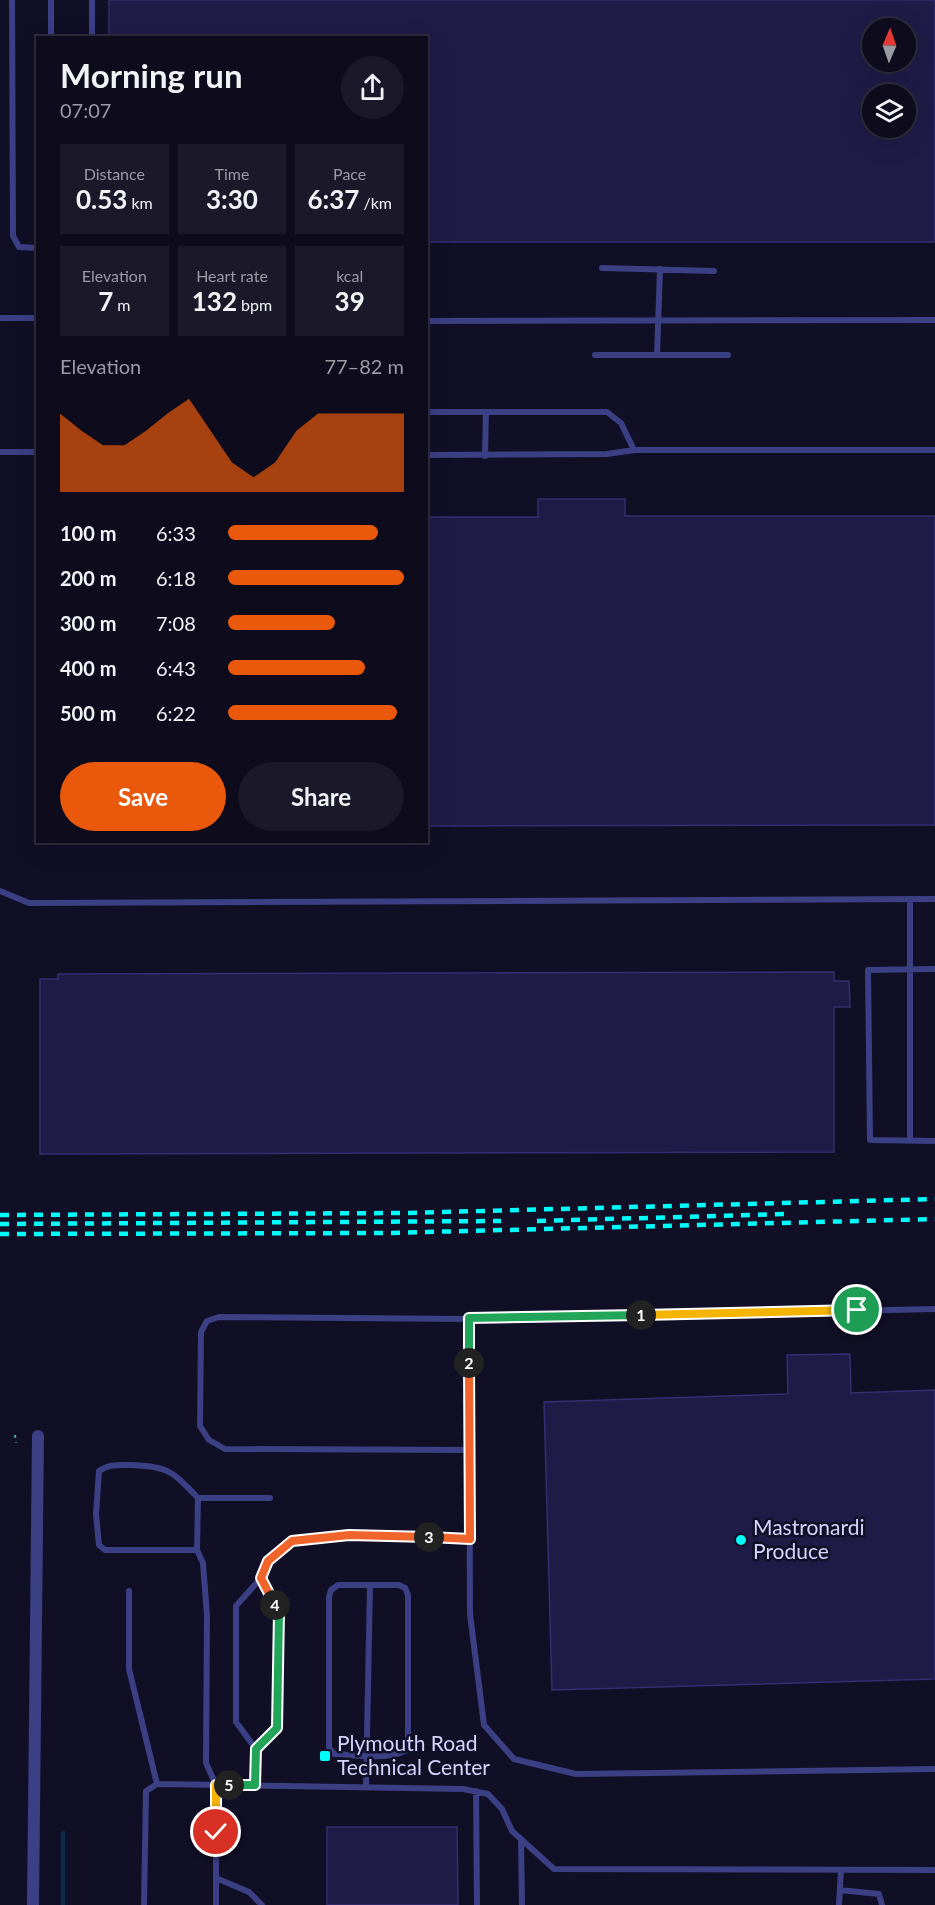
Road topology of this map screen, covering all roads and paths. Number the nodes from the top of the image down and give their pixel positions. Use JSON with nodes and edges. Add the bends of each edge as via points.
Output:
{"nodes":[{"id":1,"x":12,"y":0,"type":"edge"},
{"id":2,"x":51,"y":0,"type":"edge"},
{"id":3,"x":92,"y":0,"type":"edge"},
{"id":4,"x":51,"y":36,"type":"edge"},
{"id":5,"x":92,"y":36,"type":"edge"},
{"id":6,"x":36,"y":248,"type":"edge"},
{"id":7,"x":602,"y":268,"type":"dead end"},
{"id":8,"x":660,"y":269,"type":"junction"},
{"id":9,"x":714,"y":271,"type":"dead end"},
{"id":10,"x":0,"y":318,"type":"edge"},
{"id":11,"x":36,"y":318,"type":"edge"},
{"id":12,"x":935,"y":320,"type":"edge"},
{"id":13,"x":428,"y":321,"type":"edge"},
{"id":14,"x":658,"y":321,"type":"junction"},
{"id":15,"x":595,"y":355,"type":"dead end"},
{"id":16,"x":657,"y":355,"type":"junction"},
{"id":17,"x":728,"y":355,"type":"dead end"},
{"id":18,"x":428,"y":412,"type":"edge"},
{"id":19,"x":486,"y":412,"type":"junction"},
{"id":20,"x":634,"y":450,"type":"junction"},
{"id":21,"x":935,"y":450,"type":"edge"},
{"id":22,"x":0,"y":452,"type":"edge"},
{"id":23,"x":36,"y":452,"type":"edge"},
{"id":24,"x":428,"y":455,"type":"edge"},
{"id":25,"x":485,"y":456,"type":"junction"},
{"id":26,"x":0,"y":891,"type":"edge"},
{"id":27,"x":910,"y":899,"type":"junction"},
{"id":28,"x":935,"y":899,"type":"edge"},
{"id":29,"x":910,"y":969,"type":"junction"},
{"id":30,"x":935,"y":969,"type":"edge"},
{"id":31,"x":910,"y":1140,"type":"junction"},
{"id":32,"x":935,"y":1141,"type":"edge"},
{"id":33,"x":935,"y":1309,"type":"edge"},
{"id":34,"x":469,"y":1318,"type":"junction"},
{"id":35,"x":15,"y":1435,"type":"dead end"},
{"id":36,"x":38,"y":1436,"type":"dead end"},
{"id":37,"x":16,"y":1443,"type":"dead end"},
{"id":38,"x":470,"y":1450,"type":"junction"},
{"id":39,"x":198,"y":1498,"type":"junction"},
{"id":40,"x":270,"y":1498,"type":"dead end"},
{"id":41,"x":470,"y":1539,"type":"junction"},
{"id":42,"x":197,"y":1550,"type":"junction"},
{"id":43,"x":261,"y":1578,"type":"junction"},
{"id":44,"x":370,"y":1585,"type":"junction"},
{"id":45,"x":129,"y":1591,"type":"dead end"},
{"id":46,"x":256,"y":1749,"type":"junction"},
{"id":47,"x":366,"y":1755,"type":"junction"},
{"id":48,"x":935,"y":1769,"type":"edge"},
{"id":49,"x":157,"y":1784,"type":"junction"},
{"id":50,"x":216,"y":1785,"type":"junction"},
{"id":51,"x":255,"y":1785,"type":"junction"},
{"id":52,"x":366,"y":1787,"type":"junction"},
{"id":53,"x":476,"y":1791,"type":"junction"},
{"id":54,"x":521,"y":1839,"type":"junction"},
{"id":55,"x":841,"y":1870,"type":"junction"},
{"id":56,"x":935,"y":1870,"type":"edge"},
{"id":57,"x":216,"y":1878,"type":"junction"},
{"id":58,"x":840,"y":1890,"type":"junction"},
{"id":59,"x":33,"y":1905,"type":"edge"},
{"id":60,"x":144,"y":1905,"type":"edge"},
{"id":61,"x":216,"y":1905,"type":"edge"},
{"id":62,"x":262,"y":1905,"type":"edge"},
{"id":63,"x":477,"y":1905,"type":"edge"},
{"id":64,"x":522,"y":1905,"type":"edge"},
{"id":65,"x":839,"y":1905,"type":"edge"},
{"id":66,"x":882,"y":1905,"type":"edge"}],
"edges":[{"from":1,"to":6,"type":"lane","via":[[13,236],[19,248]]},
{"from":2,"to":4,"type":"lane"},
{"from":3,"to":5,"type":"lane"},
{"from":7,"to":8,"type":"lane"},
{"from":8,"to":9,"type":"lane"},
{"from":8,"to":14,"type":"lane"},
{"from":10,"to":11,"type":"lane"},
{"from":12,"to":14,"type":"lane"},
{"from":13,"to":14,"type":"lane"},
{"from":14,"to":16,"type":"lane"},
{"from":15,"to":16,"type":"lane"},
{"from":16,"to":17,"type":"lane"},
{"from":18,"to":19,"type":"lane"},
{"from":19,"to":20,"type":"lane","via":[[607,412],[621,423]]},
{"from":19,"to":25,"type":"lane"},
{"from":20,"to":21,"type":"lane"},
{"from":20,"to":25,"type":"lane"},
{"from":22,"to":23,"type":"lane"},
{"from":24,"to":25,"type":"lane"},
{"from":26,"to":27,"type":"lane","via":[[29,903]]},
{"from":27,"to":28,"type":"lane"},
{"from":27,"to":29,"type":"lane"},
{"from":29,"to":30,"type":"lane"},
{"from":29,"to":31,"type":"lane"},
{"from":29,"to":31,"type":"lane","via":[[868,970],[870,1140]]},
{"from":31,"to":32,"type":"lane"},
{"from":33,"to":34,"type":"lane"},
{"from":34,"to":38,"type":"lane"},
{"from":34,"to":38,"type":"lane","via":[[219,1317],[207,1322],[201,1332],[200,1426],[209,1440],[225,1449]]},
{"from":35,"to":37,"type":"path"},
{"from":36,"to":59,"type":"street"},
{"from":38,"to":41,"type":"lane"},
{"from":39,"to":40,"type":"lane"},
{"from":39,"to":42,"type":"lane"},
{"from":39,"to":42,"type":"lane","via":[[169,1471],[157,1466],[107,1465],[99,1471],[96,1514],[99,1545],[105,1550]]},
{"from":41,"to":43,"type":"lane","via":[[349,1535],[292,1541],[268,1561]]},
{"from":41,"to":48,"type":"lane","via":[[470,1614],[484,1725],[514,1759],[576,1774]]},
{"from":42,"to":50,"type":"lane","via":[[203,1563],[207,1616],[206,1763]]},
{"from":43,"to":46,"type":"lane","via":[[279,1612],[277,1728]]},
{"from":43,"to":46,"type":"lane","via":[[236,1606],[236,1722]]},
{"from":44,"to":47,"type":"lane"},
{"from":44,"to":47,"type":"lane","via":[[338,1585],[329,1597],[329,1748],[334,1754]]},
{"from":44,"to":47,"type":"lane","via":[[399,1585],[408,1595],[408,1744],[397,1755]]},
{"from":45,"to":49,"type":"lane","via":[[129,1669]]},
{"from":46,"to":51,"type":"lane"},
{"from":47,"to":52,"type":"lane"},
{"from":49,"to":50,"type":"lane"},
{"from":49,"to":60,"type":"lane","via":[[146,1791]]},
{"from":50,"to":51,"type":"lane"},
{"from":50,"to":57,"type":"lane"},
{"from":51,"to":52,"type":"lane"},
{"from":52,"to":53,"type":"lane"},
{"from":53,"to":54,"type":"lane","via":[[488,1794]]},
{"from":53,"to":63,"type":"lane"},
{"from":54,"to":55,"type":"lane","via":[[554,1869]]},
{"from":54,"to":64,"type":"lane"},
{"from":55,"to":56,"type":"lane"},
{"from":55,"to":58,"type":"lane"},
{"from":57,"to":61,"type":"lane"},
{"from":57,"to":62,"type":"lane","via":[[249,1892]]},
{"from":58,"to":65,"type":"lane"},
{"from":58,"to":66,"type":"lane","via":[[879,1894]]}]}
